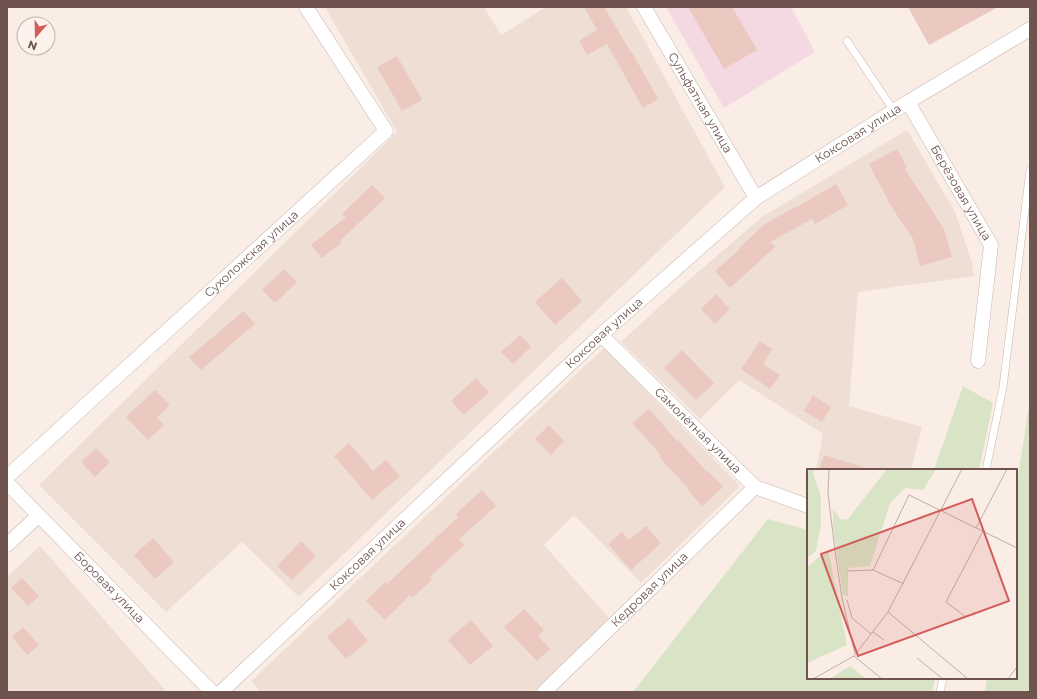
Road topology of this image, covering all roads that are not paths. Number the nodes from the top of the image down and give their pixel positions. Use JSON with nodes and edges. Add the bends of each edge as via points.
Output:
{"nodes":[{"id":1,"x":306,"y":7,"type":"edge"},
{"id":2,"x":644,"y":7,"type":"edge"},
{"id":3,"x":1030,"y":29,"type":"edge"},
{"id":4,"x":847,"y":41,"type":"dead end"},
{"id":5,"x":908,"y":102,"type":"junction"},
{"id":6,"x":894,"y":111,"type":"junction"},
{"id":7,"x":1030,"y":170,"type":"edge"},
{"id":8,"x":756,"y":198,"type":"junction"},
{"id":9,"x":601,"y":335,"type":"junction"},
{"id":10,"x":978,"y":361,"type":"dead end"},
{"id":11,"x":986,"y":469,"type":"edge"},
{"id":12,"x":7,"y":477,"type":"edge"},
{"id":13,"x":7,"y":483,"type":"edge"},
{"id":14,"x":755,"y":488,"type":"junction"},
{"id":15,"x":807,"y":506,"type":"edge"},
{"id":16,"x":38,"y":516,"type":"junction"},
{"id":17,"x":7,"y":545,"type":"edge"},
{"id":18,"x":943,"y":679,"type":"edge"},
{"id":19,"x":212,"y":692,"type":"edge"},
{"id":20,"x":221,"y":692,"type":"edge"},
{"id":21,"x":544,"y":692,"type":"edge"},
{"id":22,"x":940,"y":692,"type":"edge"}],
"edges":[{"from":1,"to":12,"type":"street","name":"Сухоложская улица","via":[[386,131]]},
{"from":2,"to":8,"type":"street","name":"Сульфатная улица"},
{"from":3,"to":5,"type":"street","name":"Коксовая улица"},
{"from":4,"to":6,"type":"lane"},
{"from":5,"to":6,"type":"street","name":"Коксовая улица"},
{"from":5,"to":10,"type":"street","name":"Берёзовая улица","via":[[991,245]]},
{"from":6,"to":8,"type":"street","name":"Коксовая улица"},
{"from":7,"to":11,"type":"lane","via":[[1003,387]]},
{"from":8,"to":9,"type":"street","name":"Коксовая улица"},
{"from":9,"to":14,"type":"street","name":"Самолётная улица"},
{"from":9,"to":20,"type":"street","name":"Коксовая улица"},
{"from":13,"to":16,"type":"street","name":"Боровая улица"},
{"from":14,"to":15,"type":"street","name":"Самолётная улица"},
{"from":14,"to":21,"type":"street","name":"Кедровая улица"},
{"from":16,"to":17,"type":"street"},
{"from":16,"to":19,"type":"street","name":"Боровая улица"},
{"from":18,"to":22,"type":"lane"}]}
